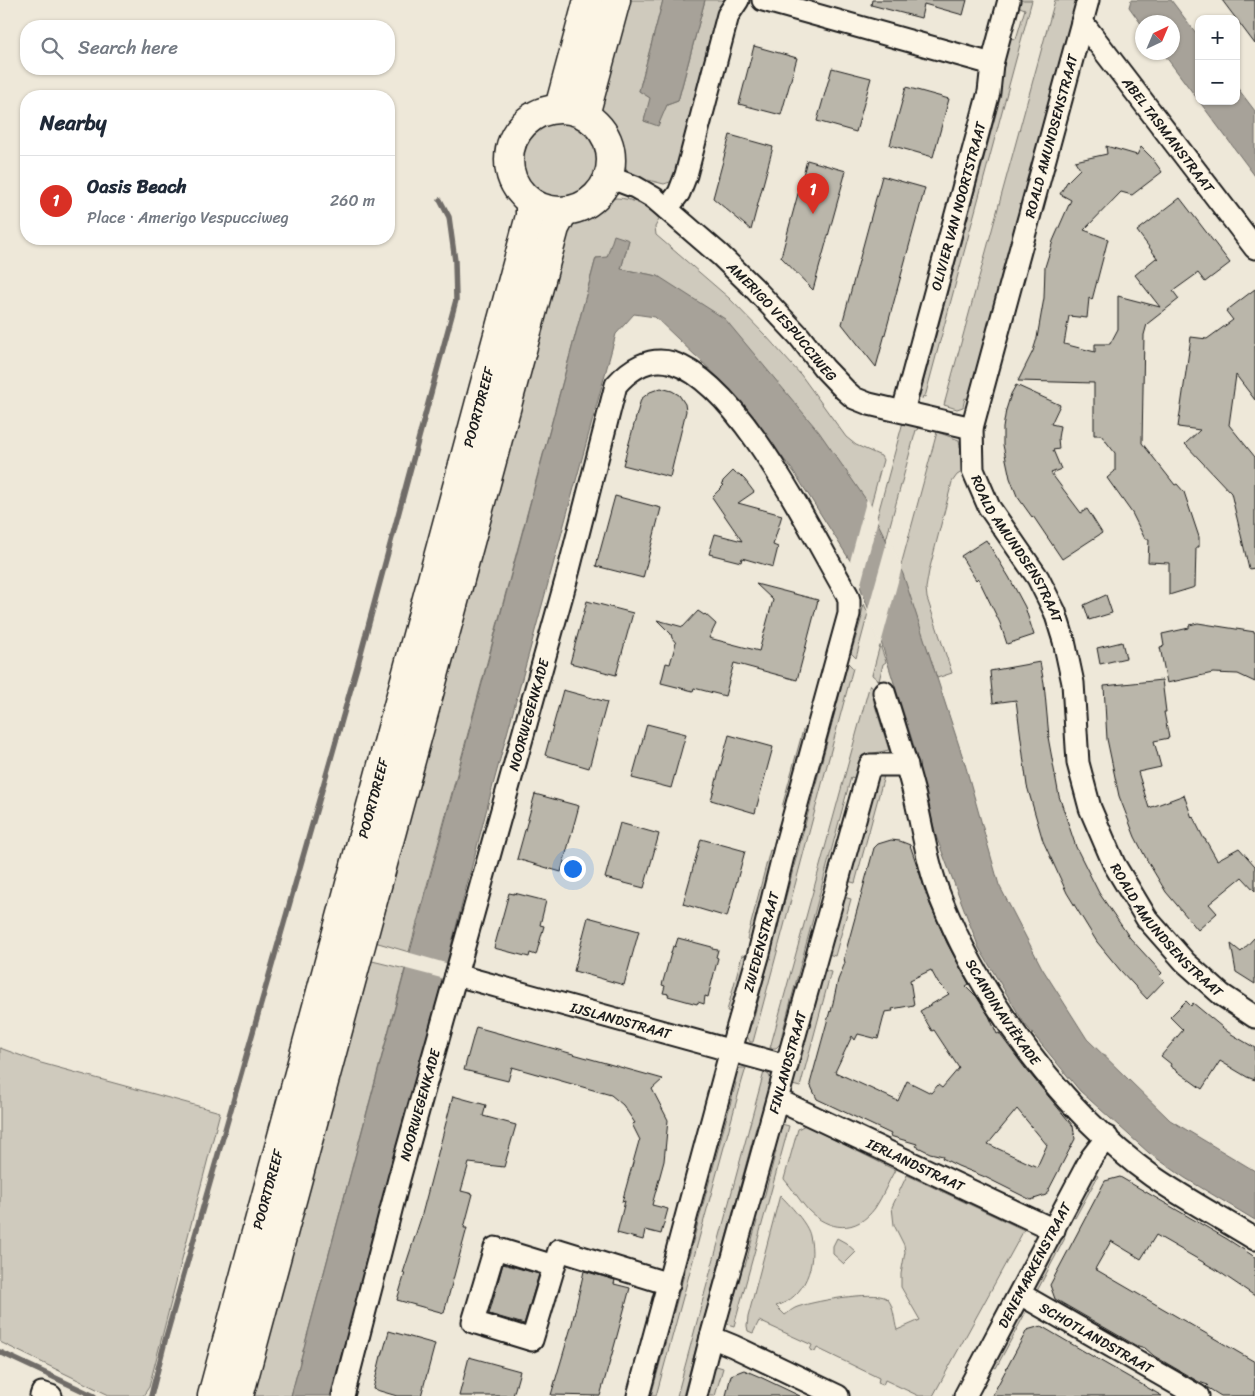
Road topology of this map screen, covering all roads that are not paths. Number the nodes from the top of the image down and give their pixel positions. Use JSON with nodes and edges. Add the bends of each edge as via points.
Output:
{"nodes":[{"id":1,"x":588,"y":0,"type":"edge"},
{"id":2,"x":616,"y":0,"type":"edge"},
{"id":3,"x":738,"y":0,"type":"edge"},
{"id":4,"x":764,"y":0,"type":"edge"},
{"id":5,"x":1010,"y":0,"type":"edge"},
{"id":6,"x":1088,"y":0,"type":"edge"},
{"id":7,"x":1082,"y":22,"type":"junction"},
{"id":8,"x":992,"y":64,"type":"junction"},
{"id":9,"x":572,"y":112,"type":"junction"},
{"id":10,"x":609,"y":177,"type":"junction"},
{"id":11,"x":530,"y":202,"type":"junction"},
{"id":12,"x":667,"y":210,"type":"junction"},
{"id":13,"x":564,"y":211,"type":"junction"},
{"id":14,"x":1255,"y":248,"type":"edge"},
{"id":15,"x":903,"y":411,"type":"junction"},
{"id":16,"x":972,"y":428,"type":"junction"},
{"id":17,"x":849,"y":600,"type":"joint"},
{"id":18,"x":884,"y":692,"type":"dead end"},
{"id":19,"x":907,"y":765,"type":"junction"},
{"id":20,"x":354,"y":922,"type":"junction"},
{"id":21,"x":345,"y":954,"type":"junction"},
{"id":22,"x":456,"y":975,"type":"junction"},
{"id":23,"x":1255,"y":1017,"type":"edge"},
{"id":24,"x":731,"y":1050,"type":"junction"},
{"id":25,"x":787,"y":1066,"type":"junction"},
{"id":26,"x":778,"y":1100,"type":"junction"},
{"id":27,"x":1107,"y":1138,"type":"junction"},
{"id":28,"x":1056,"y":1225,"type":"junction"},
{"id":29,"x":1255,"y":1239,"type":"edge"},
{"id":30,"x":554,"y":1266,"type":"junction"},
{"id":31,"x":668,"y":1284,"type":"junction"},
{"id":32,"x":1020,"y":1294,"type":"junction"},
{"id":33,"x":711,"y":1337,"type":"junction"},
{"id":34,"x":41,"y":1396,"type":"edge"},
{"id":35,"x":51,"y":1396,"type":"edge"},
{"id":36,"x":212,"y":1396,"type":"edge"},
{"id":37,"x":239,"y":1396,"type":"edge"},
{"id":38,"x":344,"y":1396,"type":"edge"},
{"id":39,"x":638,"y":1396,"type":"edge"},
{"id":40,"x":696,"y":1396,"type":"edge"},
{"id":41,"x":838,"y":1396,"type":"edge"},
{"id":42,"x":965,"y":1396,"type":"edge"},
{"id":43,"x":1198,"y":1396,"type":"edge"}],
"edges":[{"from":1,"to":9,"type":"main road"},
{"from":2,"to":9,"type":"main road"},
{"from":3,"to":12,"type":"street","via":[[728,15],[686,175]]},
{"from":4,"to":8,"type":"street"},
{"from":5,"to":8,"type":"street","name":"OLIVIER VAN NOORTSTRAAT"},
{"from":6,"to":7,"type":"street","name":"ROALD AMUNDSENSTRAAT"},
{"from":7,"to":14,"type":"street","name":"ABEL TASMANSTRAAT"},
{"from":7,"to":16,"type":"street","name":"ROALD AMUNDSENSTRAAT"},
{"from":8,"to":15,"type":"street","name":"OLIVIER VAN NOORTSTRAAT","via":[[989,92]]},
{"from":9,"to":10,"type":"main road","via":[[596,123],[605,135],[612,163]]},
{"from":9,"to":11,"type":"main road","via":[[547,110],[535,114],[521,126],[512,142],[509,158],[511,175],[518,190]]},
{"from":10,"to":12,"type":"street","name":"AMERIGO VESPUCCIWEG","via":[[635,186]]},
{"from":10,"to":13,"type":"main road","via":[[592,201]]},
{"from":11,"to":13,"type":"main road","via":[[540,208]]},
{"from":11,"to":20,"type":"main road","name":"POORTDREEF","via":[[530,216]]},
{"from":12,"to":15,"type":"street","name":"AMERIGO VESPUCCIWEG","via":[[753,286],[854,398]]},
{"from":13,"to":20,"type":"main road","name":"POORTDREEF","via":[[555,228]]},
{"from":15,"to":16,"type":"street","name":"AMERIGO VESPUCCIWEG"},
{"from":16,"to":23,"type":"street","name":"ROALD AMUNDSENSTRAAT","via":[[973,470],[989,507],[1038,578],[1055,612],[1073,682],[1078,763],[1090,808],[1114,864],[1147,919],[1185,962],[1222,995]]},
{"from":17,"to":22,"type":"street","name":"NOORWEGENKADE","via":[[776,470],[720,395],[698,376],[672,363],[656,361],[626,373],[616,385],[567,577]]},
{"from":17,"to":24,"type":"street","name":"ZWEDENSTRAAT","via":[[849,614]]},
{"from":18,"to":19,"type":"street","name":"SCANDINAVIËKADE"},
{"from":19,"to":25,"type":"street","name":"FINLANDSTRAAT","via":[[870,765]]},
{"from":19,"to":27,"type":"street","name":"SCANDINAVIËKADE","via":[[934,879],[967,955],[1015,1034],[1062,1091]]},
{"from":20,"to":21,"type":"main road","name":"POORTDREEF"},
{"from":21,"to":36,"type":"main road","name":"POORTDREEF"},
{"from":21,"to":37,"type":"main road","name":"POORTDREEF"},
{"from":22,"to":24,"type":"street","name":"IJSLANDSTRAAT"},
{"from":22,"to":38,"type":"street","name":"NOORWEGENKADE","via":[[399,1178]]},
{"from":24,"to":25,"type":"street","name":"IJSLANDSTRAAT"},
{"from":24,"to":31,"type":"street","name":"ZWEDENSTRAAT"},
{"from":25,"to":26,"type":"street","name":"FINLANDSTRAAT"},
{"from":26,"to":28,"type":"street","name":"IERLANDSTRAAT"},
{"from":26,"to":33,"type":"street","name":"FINLANDSTRAAT"},
{"from":27,"to":28,"type":"street","name":"DENEMARKENSTRAAT","via":[[1091,1158]]},
{"from":27,"to":29,"type":"street","name":"SCANDINAVIËKADE","via":[[1152,1175]]},
{"from":28,"to":32,"type":"street","name":"DENEMARKENSTRAAT"},
{"from":30,"to":30,"type":"street","via":[[495,1248],[473,1322],[532,1340]]},
{"from":30,"to":31,"type":"street","via":[[559,1250]]},
{"from":31,"to":39,"type":"street","name":"ZWEDENSTRAAT"},
{"from":32,"to":42,"type":"street","name":"DENEMARKENSTRAAT"},
{"from":32,"to":43,"type":"street","name":"SCHOTLANDSTRAAT"},
{"from":33,"to":40,"type":"street","name":"FINLANDSTRAAT"},
{"from":33,"to":41,"type":"street"},
{"from":34,"to":35,"type":"street","via":[[42,1393]]}]}
